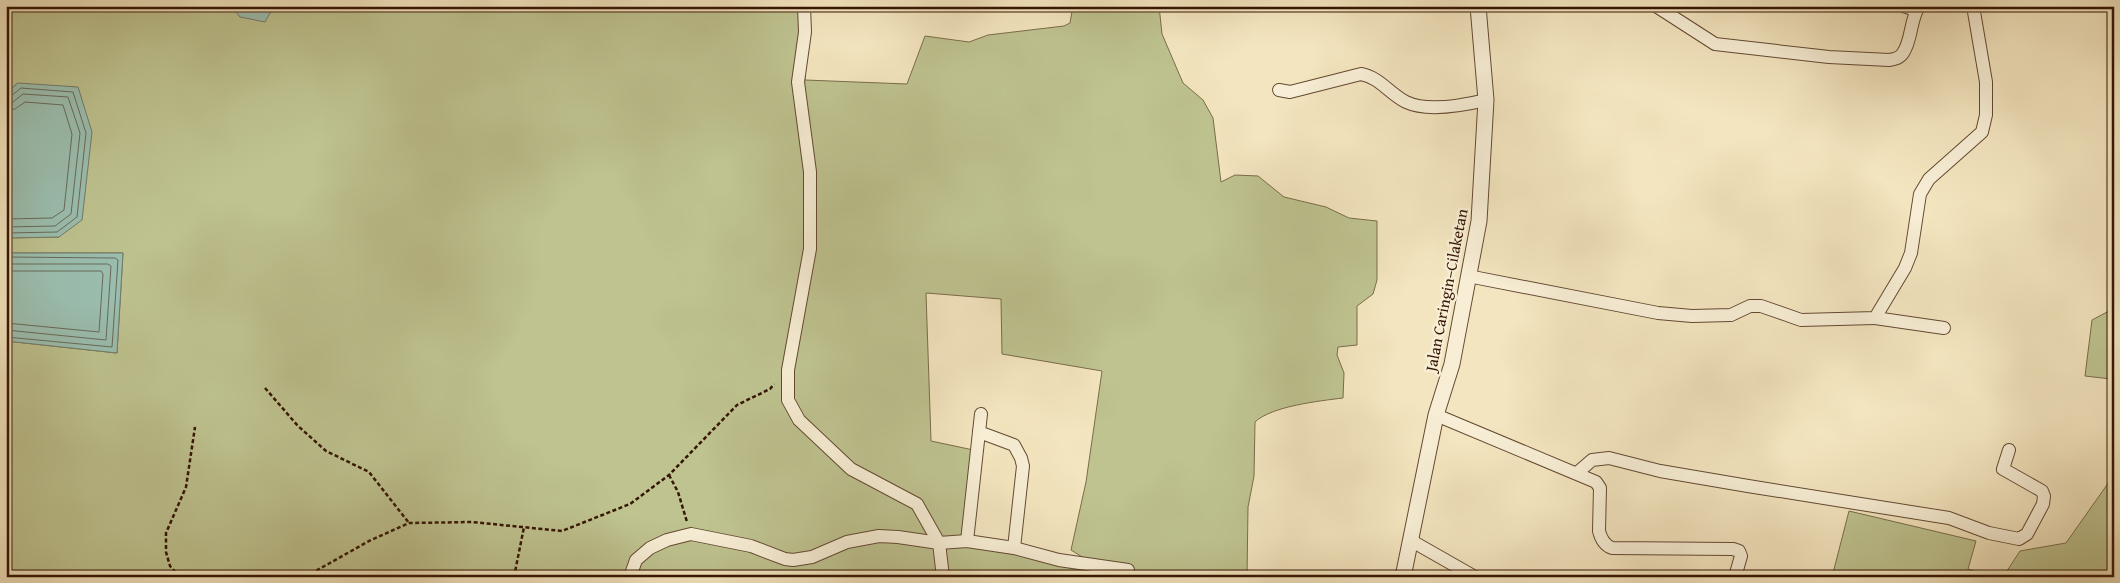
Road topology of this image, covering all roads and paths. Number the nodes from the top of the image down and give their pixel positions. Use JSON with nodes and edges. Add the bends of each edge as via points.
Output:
{"nodes":[{"id":1,"x":804,"y":6,"type":"edge"},
{"id":2,"x":1478,"y":6,"type":"edge"},
{"id":3,"x":1656,"y":6,"type":"edge"},
{"id":4,"x":1893,"y":6,"type":"edge"},
{"id":5,"x":1973,"y":6,"type":"edge"},
{"id":6,"x":1917,"y":9,"type":"edge"},
{"id":7,"x":1280,"y":90,"type":"dead end"},
{"id":8,"x":1486,"y":100,"type":"junction"},
{"id":9,"x":1468,"y":276,"type":"junction"},
{"id":10,"x":1876,"y":318,"type":"junction"},
{"id":11,"x":1944,"y":328,"type":"dead end"},
{"id":12,"x":788,"y":370,"type":"junction"},
{"id":13,"x":265,"y":388,"type":"dead end"},
{"id":14,"x":981,"y":414,"type":"dead end"},
{"id":15,"x":1436,"y":415,"type":"junction"},
{"id":16,"x":195,"y":428,"type":"dead end"},
{"id":17,"x":979,"y":432,"type":"junction"},
{"id":18,"x":2010,"y":450,"type":"dead end"},
{"id":19,"x":1577,"y":473,"type":"junction"},
{"id":20,"x":669,"y":475,"type":"junction"},
{"id":21,"x":409,"y":523,"type":"junction"},
{"id":22,"x":524,"y":527,"type":"junction"},
{"id":23,"x":691,"y":534,"type":"junction"},
{"id":24,"x":1410,"y":540,"type":"junction"},
{"id":25,"x":967,"y":541,"type":"junction"},
{"id":26,"x":939,"y":543,"type":"junction"},
{"id":27,"x":1014,"y":548,"type":"junction"},
{"id":28,"x":1128,"y":570,"type":"dead end"},
{"id":29,"x":180,"y":577,"type":"edge"},
{"id":30,"x":305,"y":577,"type":"edge"},
{"id":31,"x":514,"y":577,"type":"edge"},
{"id":32,"x":630,"y":577,"type":"edge"},
{"id":33,"x":943,"y":577,"type":"edge"},
{"id":34,"x":1403,"y":577,"type":"edge"},
{"id":35,"x":1475,"y":577,"type":"edge"},
{"id":36,"x":1735,"y":577,"type":"edge"}],
"edges":[{"from":1,"to":12,"type":"street","via":[[805,32],[798,82],[810,172],[810,249]]},
{"from":2,"to":8,"type":"street","name":"Jalan Caringin–Cilaketan"},
{"from":3,"to":6,"type":"street","via":[[1715,44],[1829,57],[1889,60],[1904,53]]},
{"from":4,"to":6,"type":"lane"},
{"from":5,"to":10,"type":"street","via":[[1986,82],[1986,115],[1982,132],[1929,179],[1920,194],[1911,253]]},
{"from":7,"to":8,"type":"street","via":[[1290,92],[1361,74],[1370,76],[1407,102],[1427,106],[1463,106]]},
{"from":8,"to":9,"type":"street","name":"Jalan Caringin–Cilaketan","via":[[1478,221]]},
{"from":9,"to":10,"type":"street","via":[[1658,313],[1731,315],[1750,306],[1761,306],[1801,320]]},
{"from":9,"to":15,"type":"street","name":"Jalan Caringin–Cilaketan","via":[[1452,364]]},
{"from":10,"to":11,"type":"street"},
{"from":12,"to":20,"type":"path","via":[[770,388],[737,405]]},
{"from":12,"to":26,"type":"street","via":[[788,400],[799,420],[851,469],[917,504]]},
{"from":13,"to":21,"type":"path","via":[[298,426],[326,451],[368,472]]},
{"from":14,"to":17,"type":"street"},
{"from":15,"to":19,"type":"street"},
{"from":15,"to":24,"type":"street","name":"Jalan Caringin–Cilaketan"},
{"from":16,"to":29,"type":"path","via":[[186,487],[166,533],[170,566]]},
{"from":17,"to":25,"type":"street"},
{"from":17,"to":27,"type":"street","via":[[1014,445],[1021,458],[1023,466]]},
{"from":18,"to":19,"type":"street","via":[[2003,469],[2042,491],[2044,496],[2027,534],[2019,539],[1989,533],[1949,518],[1660,471],[1609,458],[1592,460]]},
{"from":19,"to":36,"type":"street","via":[[1596,482],[1600,488],[1599,531],[1607,546],[1739,550],[1741,556]]},
{"from":20,"to":22,"type":"path","via":[[630,504],[562,531]]},
{"from":20,"to":23,"type":"path"},
{"from":21,"to":22,"type":"path","via":[[472,522]]},
{"from":21,"to":30,"type":"path"},
{"from":22,"to":31,"type":"path"},
{"from":23,"to":26,"type":"street","via":[[750,546],[785,560],[812,557],[847,542],[879,536]]},
{"from":23,"to":32,"type":"street","via":[[650,548],[636,560]]},
{"from":24,"to":34,"type":"street","name":"Jalan Caringin–Cilaketan"},
{"from":24,"to":35,"type":"street"},
{"from":25,"to":26,"type":"street"},
{"from":25,"to":27,"type":"street"},
{"from":26,"to":33,"type":"street"},
{"from":27,"to":28,"type":"street","via":[[1059,560]]}]}
